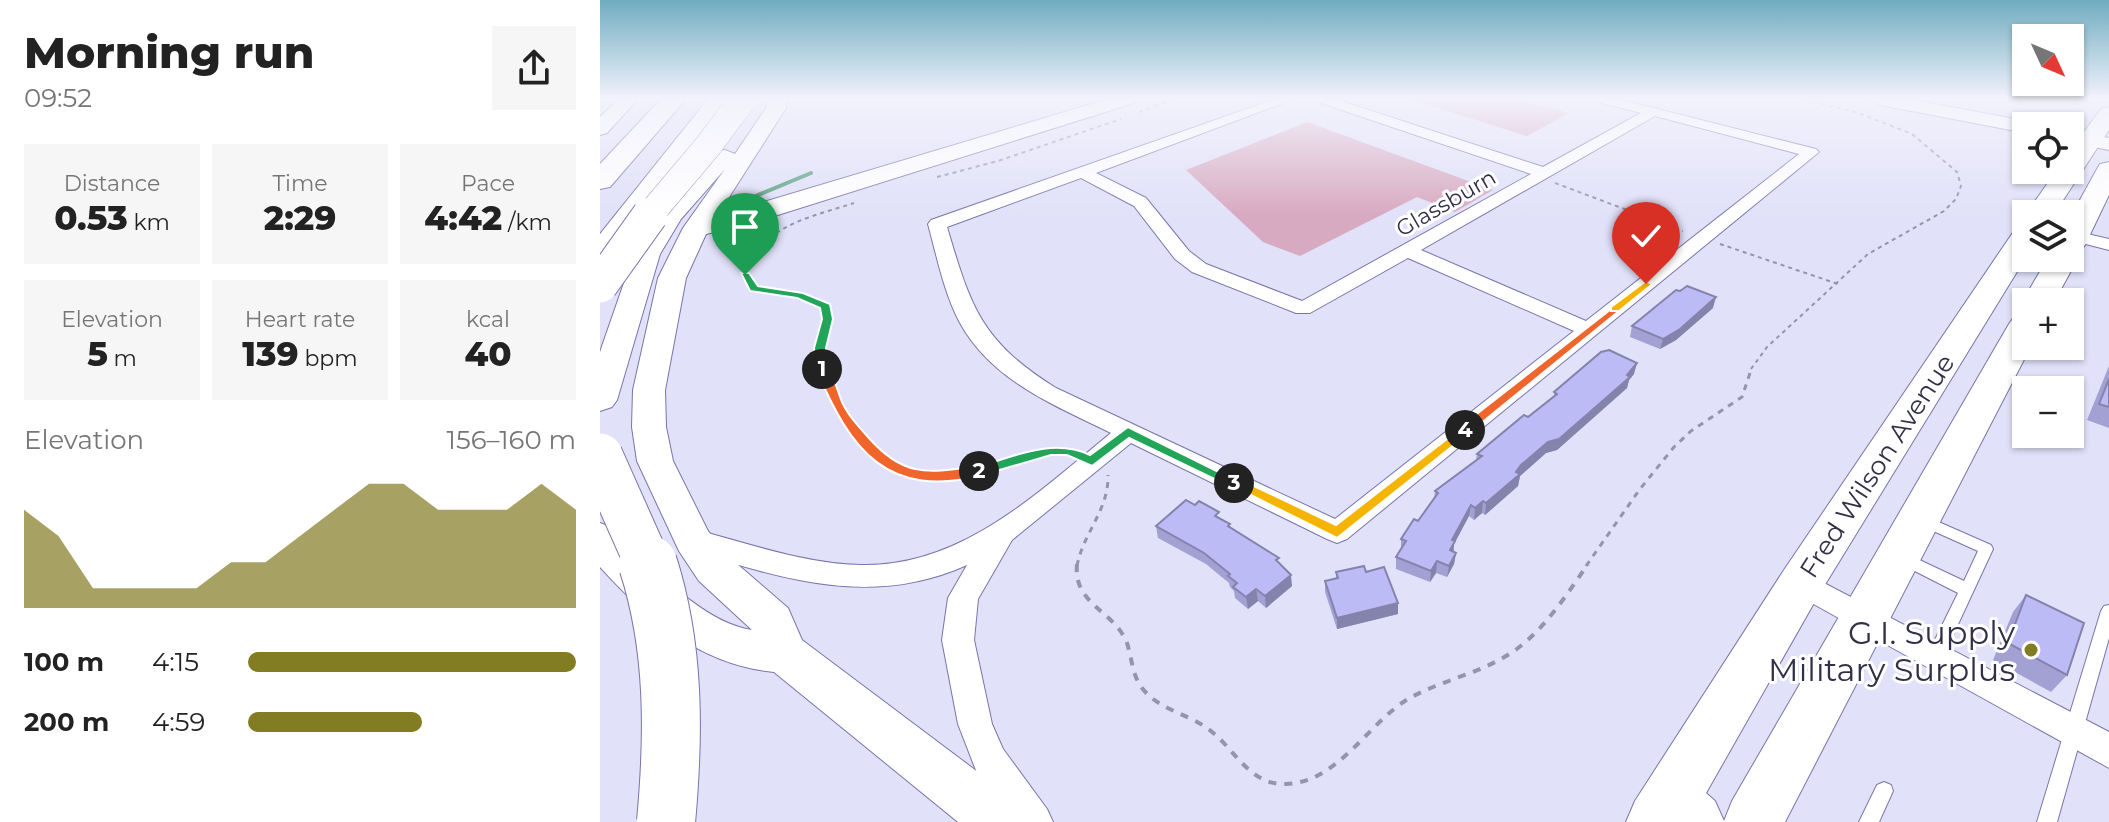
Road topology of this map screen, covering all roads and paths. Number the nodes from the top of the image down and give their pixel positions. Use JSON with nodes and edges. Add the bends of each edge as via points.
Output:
{"nodes":[{"id":1,"x":639,"y":137,"type":"edge"},
{"id":2,"x":692,"y":137,"type":"edge"},
{"id":3,"x":703,"y":137,"type":"edge"},
{"id":4,"x":717,"y":137,"type":"edge"},
{"id":5,"x":743,"y":137,"type":"edge"},
{"id":6,"x":756,"y":137,"type":"edge"},
{"id":7,"x":1033,"y":137,"type":"edge"},
{"id":8,"x":1059,"y":137,"type":"edge"},
{"id":9,"x":1179,"y":137,"type":"edge"},
{"id":10,"x":1438,"y":137,"type":"edge"},
{"id":11,"x":1608,"y":137,"type":"edge"},
{"id":12,"x":1753,"y":137,"type":"edge"},
{"id":13,"x":1916,"y":137,"type":"edge"},
{"id":14,"x":671,"y":167,"type":"junction"},
{"id":15,"x":1082,"y":172,"type":"junction"},
{"id":16,"x":1544,"y":173,"type":"junction"},
{"id":17,"x":2106,"y":180,"type":"edge"},
{"id":18,"x":600,"y":181,"type":"edge"},
{"id":19,"x":923,"y":181,"type":"dead end"},
{"id":20,"x":862,"y":200,"type":"dead end"},
{"id":21,"x":2084,"y":217,"type":"edge"},
{"id":22,"x":696,"y":228,"type":"junction"},
{"id":23,"x":2084,"y":244,"type":"edge"},
{"id":24,"x":2109,"y":245,"type":"edge"},
{"id":25,"x":1408,"y":251,"type":"junction"},
{"id":26,"x":600,"y":255,"type":"edge"},
{"id":27,"x":2012,"y":256,"type":"edge"},
{"id":28,"x":600,"y":285,"type":"edge"},
{"id":29,"x":1589,"y":330,"type":"junction"},
{"id":30,"x":2012,"y":350,"type":"edge"},
{"id":31,"x":600,"y":400,"type":"edge"},
{"id":32,"x":1128,"y":432,"type":"junction"},
{"id":33,"x":600,"y":456,"type":"edge"},
{"id":34,"x":1092,"y":461,"type":"junction"},
{"id":35,"x":1000,"y":536,"type":"junction"},
{"id":36,"x":600,"y":538,"type":"edge"},
{"id":37,"x":1909,"y":538,"type":"junction"},
{"id":38,"x":693,"y":540,"type":"junction"},
{"id":39,"x":1801,"y":583,"type":"junction"},
{"id":40,"x":1967,"y":590,"type":"junction"},
{"id":41,"x":2109,"y":611,"type":"edge"},
{"id":42,"x":1865,"y":617,"type":"junction"},
{"id":43,"x":784,"y":653,"type":"junction"},
{"id":44,"x":1935,"y":656,"type":"junction"},
{"id":45,"x":2073,"y":731,"type":"junction"},
{"id":46,"x":2109,"y":751,"type":"edge"},
{"id":47,"x":1884,"y":791,"type":"dead end"},
{"id":48,"x":1673,"y":815,"type":"edge"},
{"id":49,"x":666,"y":822,"type":"edge"},
{"id":50,"x":1000,"y":822,"type":"edge"},
{"id":51,"x":1034,"y":822,"type":"edge"},
{"id":52,"x":1753,"y":822,"type":"edge"},
{"id":53,"x":1869,"y":822,"type":"edge"},
{"id":54,"x":2047,"y":822,"type":"edge"}],
"edges":[{"from":1,"to":18,"type":"highway"},
{"from":2,"to":14,"type":"highway"},
{"from":3,"to":14,"type":"highway"},
{"from":4,"to":28,"type":"highway","bridge":true,"via":[[637,230]]},
{"from":5,"to":31,"type":"main road","via":[[657,235],[632,295]]},
{"from":6,"to":22,"type":"main road"},
{"from":7,"to":22,"type":"main road"},
{"from":8,"to":19,"type":"path"},
{"from":9,"to":15,"type":"street"},
{"from":10,"to":16,"type":"street"},
{"from":11,"to":16,"type":"street","name":"Glassburn"},
{"from":12,"to":29,"type":"street","via":[[1811,152]]},
{"from":13,"to":34,"type":"path","via":[[1957,172],[1960,192],[1931,222],[1868,254],[1767,347],[1752,366],[1742,397],[1703,420],[1675,445],[1562,602],[1520,647],[1477,673],[1402,703],[1311,777],[1288,784],[1247,771],[1220,736],[1158,703],[1137,681],[1124,637],[1089,604],[1076,579],[1084,540],[1110,488],[1107,471]]},
{"from":14,"to":26,"type":"highway"},
{"from":15,"to":25,"type":"street","name":"Glassburn","via":[[1146,207],[1182,255],[1199,268],[1303,309]]},
{"from":15,"to":32,"type":"street","via":[[937,224],[962,310],[992,353],[1034,385]]},
{"from":16,"to":25,"type":"street","name":"Glassburn"},
{"from":17,"to":21,"type":"main road"},
{"from":20,"to":34,"type":"path","via":[[775,233],[754,248],[745,275],[754,288],[799,295],[826,307],[821,368],[839,408],[879,459],[898,472],[931,478],[978,472],[1051,450]]},
{"from":22,"to":38,"type":"main road","via":[[670,286],[649,390],[655,461]]},
{"from":23,"to":24,"type":"street"},
{"from":25,"to":29,"type":"street"},
{"from":27,"to":39,"type":"main road","name":"Fred Wilson Avenue"},
{"from":29,"to":32,"type":"street","via":[[1337,532]]},
{"from":30,"to":37,"type":"main road","name":"Fred Wilson Avenue"},
{"from":32,"to":34,"type":"street"},
{"from":33,"to":49,"type":"highway","bridge":true,"via":[[653,577],[666,635],[673,758]]},
{"from":34,"to":35,"type":"street"},
{"from":35,"to":38,"type":"street","via":[[920,572],[863,577]]},
{"from":35,"to":51,"type":"street","via":[[963,598],[958,640],[975,724],[990,761]]},
{"from":36,"to":43,"type":"main road","via":[[634,577],[708,632],[734,646]]},
{"from":37,"to":40,"type":"lane"},
{"from":37,"to":40,"type":"lane","via":[[1986,549]]},
{"from":37,"to":42,"type":"main road","name":"Fred Wilson Avenue"},
{"from":38,"to":43,"type":"main road","via":[[714,569],[772,621]]},
{"from":39,"to":42,"type":"street"},
{"from":39,"to":48,"type":"main road","name":"Fred Wilson Avenue"},
{"from":40,"to":44,"type":"lane"},
{"from":41,"to":45,"type":"lane"},
{"from":42,"to":44,"type":"street"},
{"from":42,"to":52,"type":"main road","name":"Fred Wilson Avenue"},
{"from":43,"to":50,"type":"main road"},
{"from":44,"to":45,"type":"street"},
{"from":45,"to":46,"type":"street"},
{"from":45,"to":54,"type":"lane"},
{"from":47,"to":53,"type":"lane"}]}
